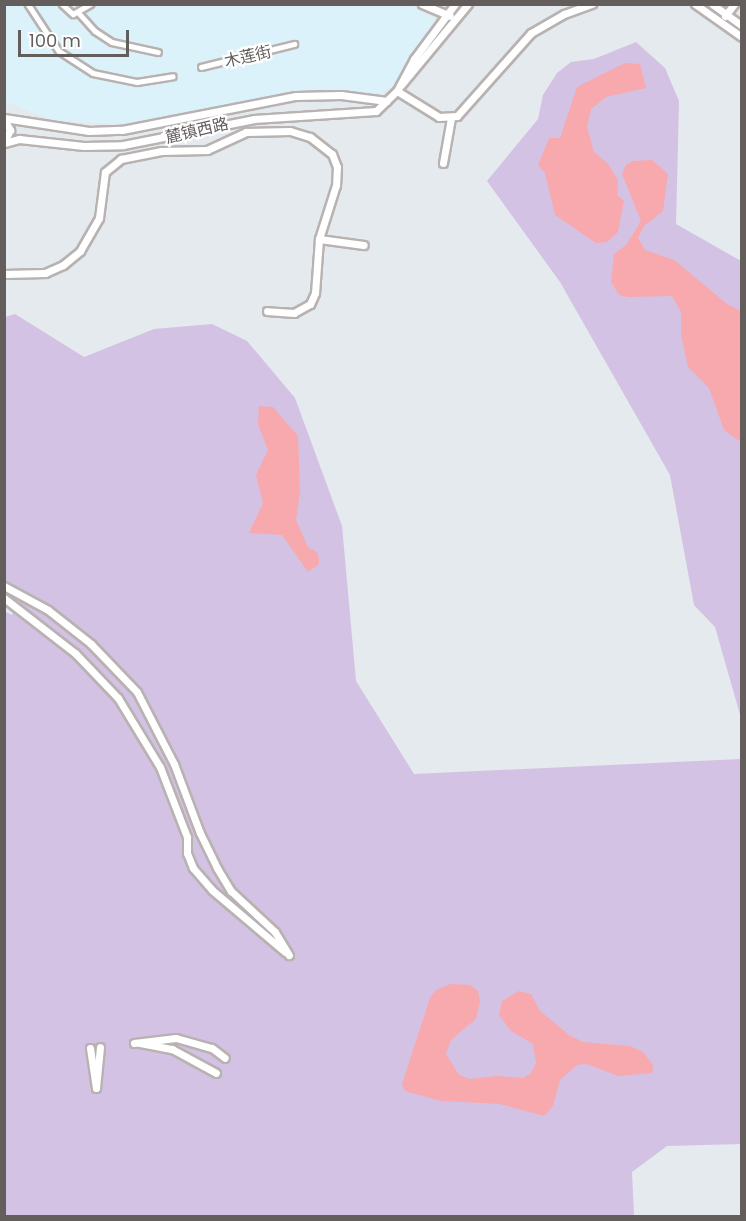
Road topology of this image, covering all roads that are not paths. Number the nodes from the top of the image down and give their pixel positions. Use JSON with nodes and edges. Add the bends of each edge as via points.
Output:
{"nodes":[{"id":1,"x":28,"y":4,"type":"edge"},
{"id":2,"x":62,"y":4,"type":"edge"},
{"id":3,"x":90,"y":4,"type":"edge"},
{"id":4,"x":422,"y":4,"type":"edge"},
{"id":5,"x":455,"y":4,"type":"edge"},
{"id":6,"x":468,"y":4,"type":"edge"},
{"id":7,"x":592,"y":4,"type":"edge"},
{"id":8,"x":695,"y":4,"type":"edge"},
{"id":9,"x":712,"y":4,"type":"edge"},
{"id":10,"x":734,"y":4,"type":"edge"},
{"id":11,"x":78,"y":12,"type":"junction"},
{"id":12,"x":446,"y":15,"type":"junction"},
{"id":13,"x":725,"y":16,"type":"junction"},
{"id":14,"x":455,"y":19,"type":"junction"},
{"id":15,"x":741,"y":23,"type":"edge"},
{"id":16,"x":741,"y":37,"type":"edge"},
{"id":17,"x":294,"y":44,"type":"dead end"},
{"id":18,"x":158,"y":52,"type":"dead end"},
{"id":19,"x":201,"y":68,"type":"dead end"},
{"id":20,"x":173,"y":76,"type":"dead end"},
{"id":21,"x":399,"y":88,"type":"junction"},
{"id":22,"x":387,"y":101,"type":"junction"},
{"id":23,"x":451,"y":118,"type":"junction"},
{"id":24,"x":4,"y":119,"type":"edge"},
{"id":25,"x":4,"y":142,"type":"edge"},
{"id":26,"x":443,"y":163,"type":"dead end"},
{"id":27,"x":319,"y":238,"type":"junction"},
{"id":28,"x":364,"y":245,"type":"dead end"},
{"id":29,"x":4,"y":274,"type":"edge"},
{"id":30,"x":267,"y":311,"type":"dead end"},
{"id":31,"x":4,"y":586,"type":"edge"},
{"id":32,"x":4,"y":598,"type":"edge"},
{"id":33,"x":100,"y":1047,"type":"dead end"},
{"id":34,"x":90,"y":1048,"type":"dead end"},
{"id":35,"x":225,"y":1058,"type":"dead end"},
{"id":36,"x":216,"y":1072,"type":"dead end"}],
"edges":[{"from":1,"to":20,"type":"street","via":[[59,51],[93,74],[137,82]]},
{"from":2,"to":11,"type":"street","via":[[65,11]]},
{"from":3,"to":11,"type":"street"},
{"from":4,"to":12,"type":"street"},
{"from":5,"to":12,"type":"street"},
{"from":6,"to":14,"type":"street"},
{"from":7,"to":23,"type":"street","via":[[531,33],[463,111]]},
{"from":8,"to":16,"type":"street"},
{"from":9,"to":13,"type":"street"},
{"from":10,"to":13,"type":"street"},
{"from":11,"to":18,"type":"street","via":[[112,42]]},
{"from":12,"to":14,"type":"street"},
{"from":12,"to":21,"type":"street"},
{"from":13,"to":15,"type":"street"},
{"from":14,"to":21,"type":"street"},
{"from":17,"to":19,"type":"street","name":"木莲街"},
{"from":21,"to":22,"type":"street"},
{"from":21,"to":23,"type":"street","via":[[439,117]]},
{"from":22,"to":24,"type":"street","via":[[341,95],[296,96],[122,130],[89,131]]},
{"from":22,"to":25,"type":"street","name":"麓镇西路","via":[[367,113],[336,111],[254,119],[123,145],[84,146],[19,139]]},
{"from":23,"to":26,"type":"street"},
{"from":24,"to":25,"type":"street","via":[[10,130]]},
{"from":27,"to":28,"type":"street"},
{"from":27,"to":29,"type":"street","via":[[336,185],[337,167],[332,154],[310,137],[261,130],[207,150],[161,151],[121,159],[105,172],[99,218],[80,251],[45,273]]},
{"from":27,"to":30,"type":"street","via":[[315,293],[310,304],[294,313]]},
{"from":31,"to":32,"type":"street","via":[[48,610],[91,644],[137,692],[174,764],[217,868],[231,891],[275,932],[289,955],[212,890],[193,868],[187,853],[187,837],[160,767],[118,698],[75,652]]},
{"from":33,"to":34,"type":"street","via":[[96,1088]]},
{"from":35,"to":36,"type":"street","via":[[204,1045],[176,1038],[134,1043],[172,1049]]}]}
